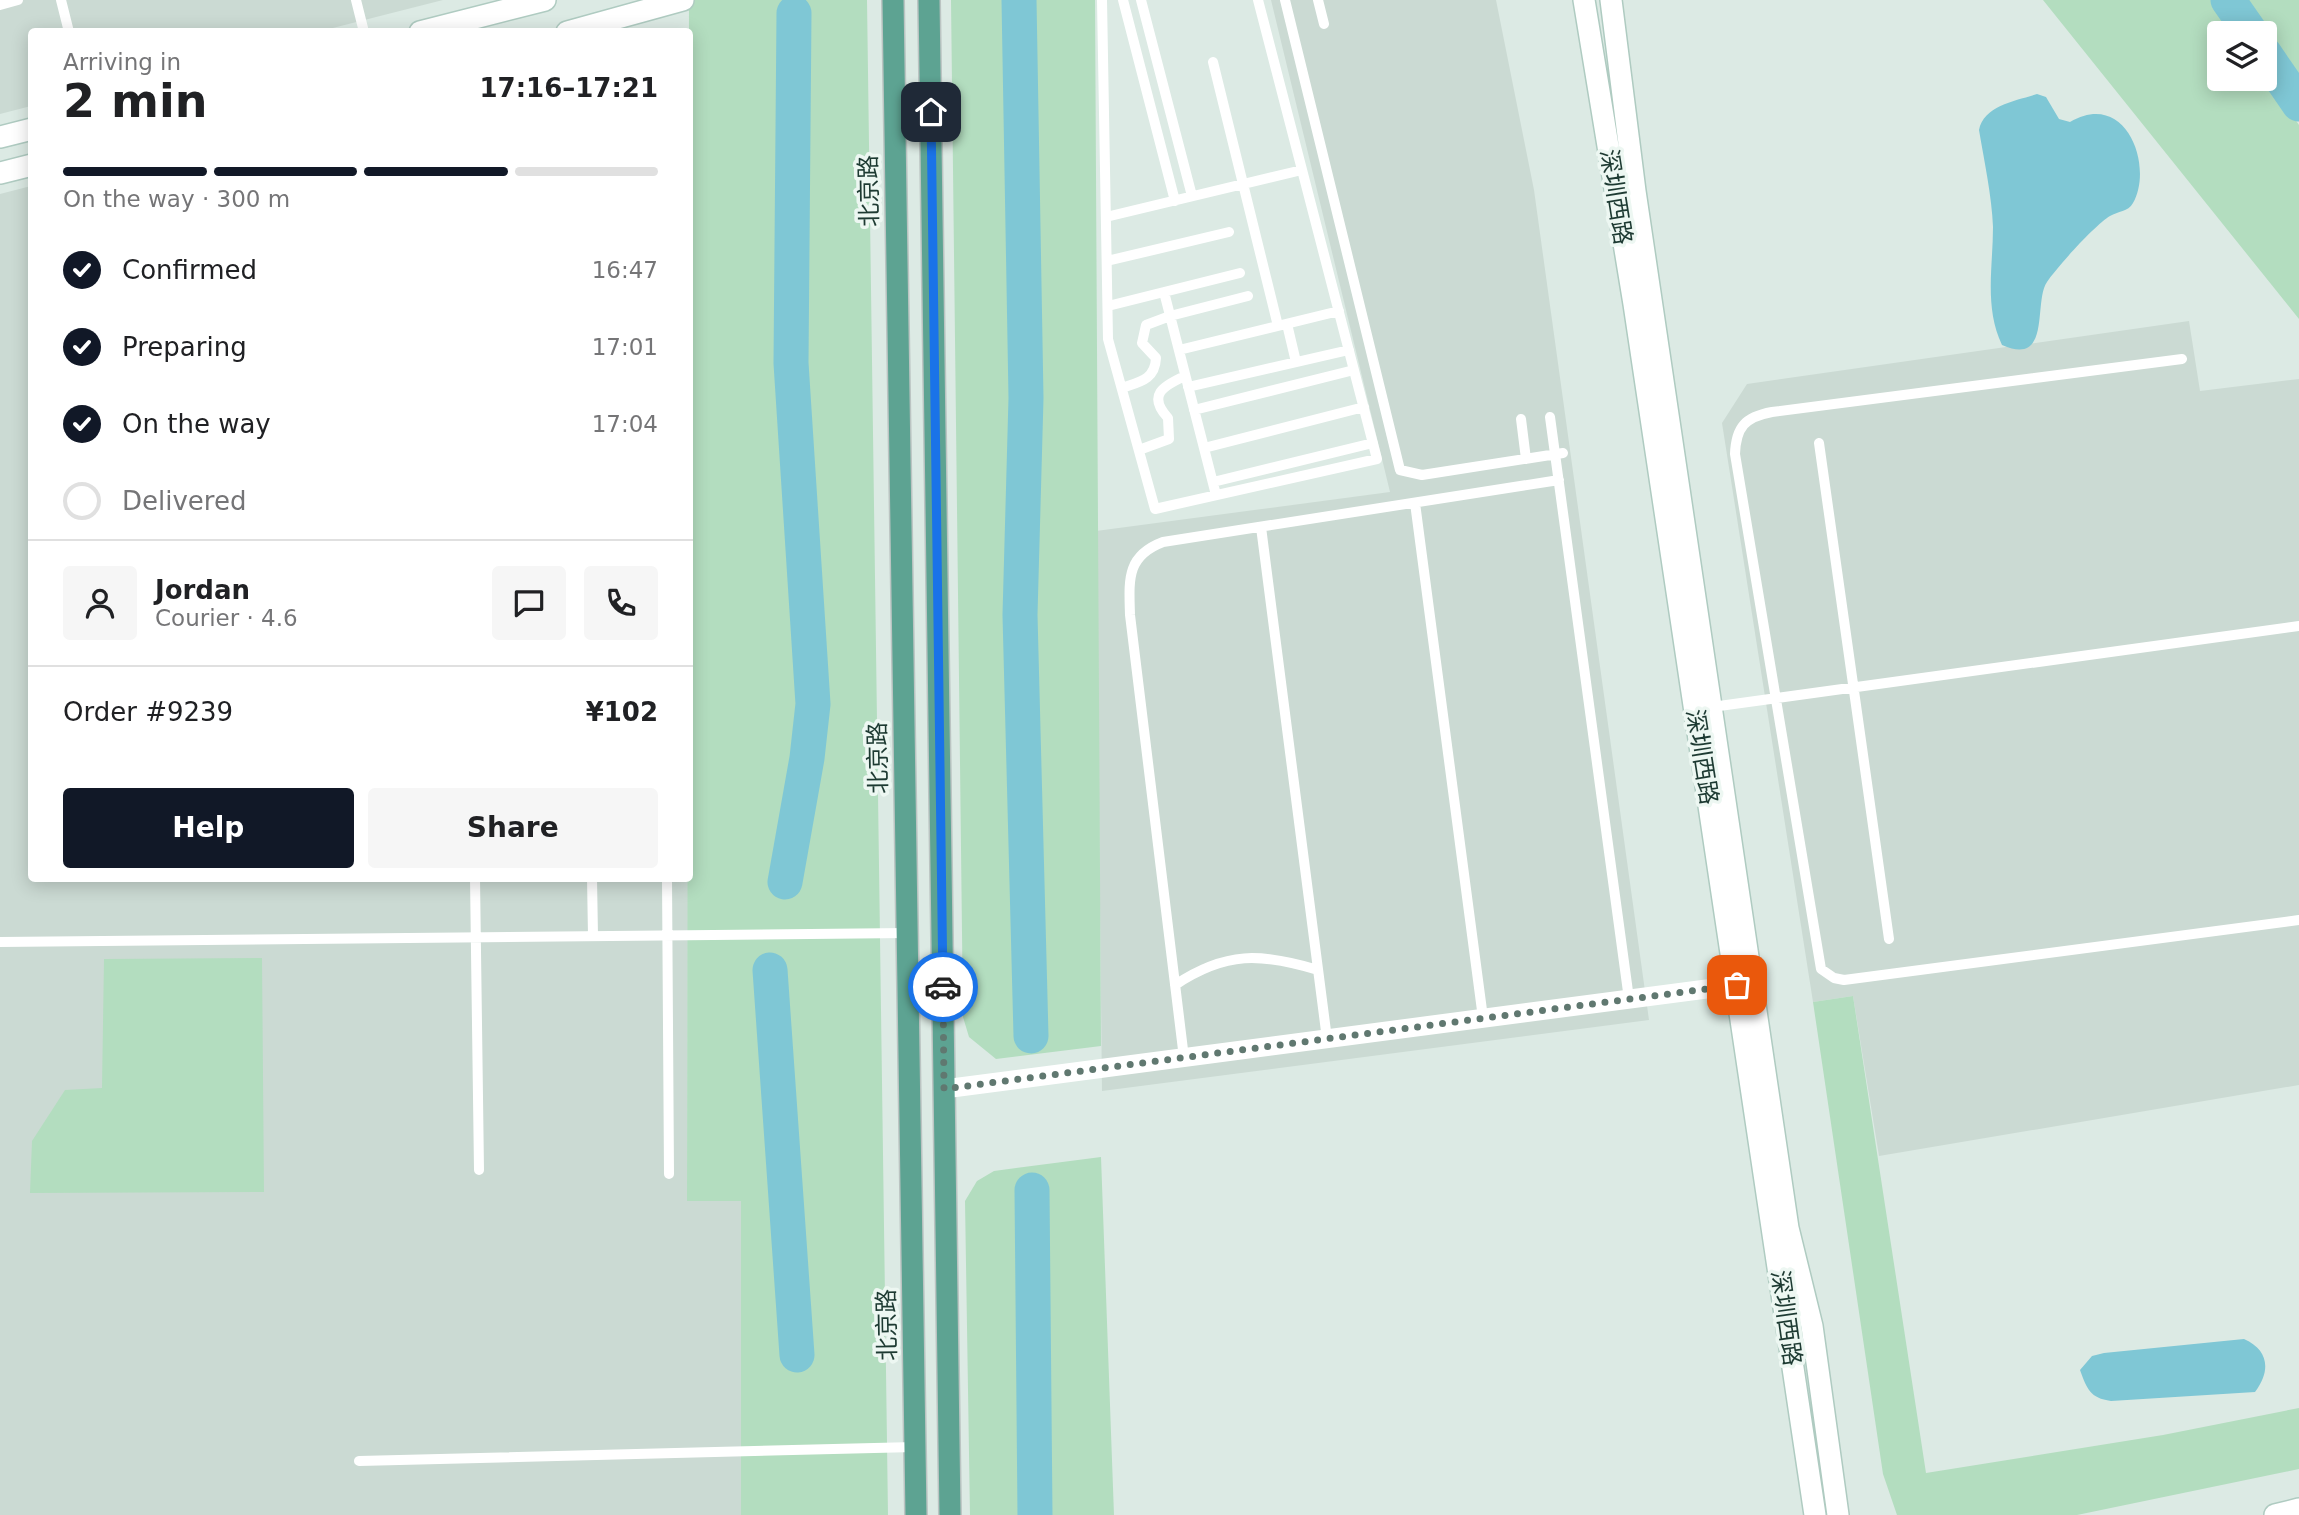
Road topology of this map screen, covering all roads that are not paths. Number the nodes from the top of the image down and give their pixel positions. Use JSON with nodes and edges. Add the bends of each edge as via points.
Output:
{"nodes":[{"id":1,"x":18,"y":0,"type":"edge"},
{"id":2,"x":61,"y":0,"type":"edge"},
{"id":3,"x":356,"y":0,"type":"edge"},
{"id":4,"x":545,"y":0,"type":"edge"},
{"id":5,"x":683,"y":0,"type":"edge"},
{"id":6,"x":893,"y":0,"type":"edge"},
{"id":7,"x":929,"y":0,"type":"edge"},
{"id":8,"x":1102,"y":0,"type":"edge"},
{"id":9,"x":1124,"y":0,"type":"edge"},
{"id":10,"x":1141,"y":0,"type":"edge"},
{"id":11,"x":1258,"y":0,"type":"edge"},
{"id":12,"x":1285,"y":0,"type":"edge"},
{"id":13,"x":1318,"y":0,"type":"edge"},
{"id":14,"x":1584,"y":0,"type":"edge"},
{"id":15,"x":1611,"y":0,"type":"edge"},
{"id":16,"x":0,"y":5,"type":"edge"},
{"id":17,"x":1324,"y":24,"type":"dead end"},
{"id":18,"x":68,"y":28,"type":"edge"},
{"id":19,"x":363,"y":28,"type":"edge"},
{"id":20,"x":436,"y":28,"type":"edge"},
{"id":21,"x":582,"y":28,"type":"edge"},
{"id":22,"x":1213,"y":62,"type":"dead end"},
{"id":23,"x":28,"y":131,"type":"edge"},
{"id":24,"x":0,"y":137,"type":"edge"},
{"id":25,"x":28,"y":166,"type":"edge"},
{"id":26,"x":1302,"y":170,"type":"junction"},
{"id":27,"x":0,"y":173,"type":"edge"},
{"id":28,"x":1243,"y":184,"type":"junction"},
{"id":29,"x":1192,"y":196,"type":"junction"},
{"id":30,"x":1175,"y":201,"type":"junction"},
{"id":31,"x":1106,"y":217,"type":"junction"},
{"id":32,"x":1229,"y":232,"type":"dead end"},
{"id":33,"x":1107,"y":261,"type":"junction"},
{"id":34,"x":1240,"y":273,"type":"dead end"},
{"id":35,"x":1164,"y":292,"type":"junction"},
{"id":36,"x":1248,"y":296,"type":"dead end"},
{"id":37,"x":1108,"y":306,"type":"junction"},
{"id":38,"x":1339,"y":311,"type":"junction"},
{"id":39,"x":1170,"y":316,"type":"junction"},
{"id":40,"x":1283,"y":325,"type":"junction"},
{"id":41,"x":1178,"y":350,"type":"junction"},
{"id":42,"x":1349,"y":350,"type":"junction"},
{"id":43,"x":2182,"y":359,"type":"dead end"},
{"id":44,"x":1296,"y":362,"type":"junction"},
{"id":45,"x":1354,"y":370,"type":"junction"},
{"id":46,"x":1187,"y":382,"type":"junction"},
{"id":47,"x":1122,"y":388,"type":"junction"},
{"id":48,"x":1364,"y":407,"type":"junction"},
{"id":49,"x":1194,"y":410,"type":"junction"},
{"id":50,"x":1550,"y":417,"type":"dead end"},
{"id":51,"x":1521,"y":419,"type":"dead end"},
{"id":52,"x":1373,"y":443,"type":"junction"},
{"id":53,"x":1819,"y":443,"type":"dead end"},
{"id":54,"x":1204,"y":448,"type":"junction"},
{"id":55,"x":1139,"y":450,"type":"junction"},
{"id":56,"x":1559,"y":454,"type":"junction"},
{"id":57,"x":1527,"y":459,"type":"junction"},
{"id":58,"x":1559,"y":480,"type":"junction"},
{"id":59,"x":1213,"y":482,"type":"junction"},
{"id":60,"x":1216,"y":495,"type":"junction"},
{"id":61,"x":1415,"y":503,"type":"junction"},
{"id":62,"x":1261,"y":527,"type":"junction"},
{"id":63,"x":2299,"y":626,"type":"edge"},
{"id":64,"x":1853,"y":687,"type":"junction"},
{"id":65,"x":1776,"y":698,"type":"junction"},
{"id":66,"x":1712,"y":707,"type":"junction"},
{"id":67,"x":475,"y":882,"type":"edge"},
{"id":68,"x":592,"y":882,"type":"edge"},
{"id":69,"x":667,"y":882,"type":"edge"},
{"id":70,"x":2299,"y":920,"type":"edge"},
{"id":71,"x":907,"y":933,"type":"junction"},
{"id":72,"x":593,"y":936,"type":"junction"},
{"id":73,"x":668,"y":936,"type":"junction"},
{"id":74,"x":476,"y":937,"type":"junction"},
{"id":75,"x":1889,"y":939,"type":"dead end"},
{"id":76,"x":0,"y":942,"type":"edge"},
{"id":77,"x":1318,"y":970,"type":"junction"},
{"id":78,"x":1175,"y":985,"type":"junction"},
{"id":79,"x":1737,"y":985,"type":"junction"},
{"id":80,"x":1629,"y":999,"type":"junction"},
{"id":81,"x":1483,"y":1018,"type":"junction"},
{"id":82,"x":1327,"y":1039,"type":"junction"},
{"id":83,"x":1184,"y":1058,"type":"junction"},
{"id":84,"x":944,"y":1089,"type":"junction"},
{"id":85,"x":479,"y":1170,"type":"dead end"},
{"id":86,"x":669,"y":1174,"type":"dead end"},
{"id":87,"x":915,"y":1447,"type":"junction"},
{"id":88,"x":359,"y":1461,"type":"dead end"},
{"id":89,"x":2299,"y":1508,"type":"edge"},
{"id":90,"x":916,"y":1515,"type":"edge"},
{"id":91,"x":950,"y":1515,"type":"edge"},
{"id":92,"x":1815,"y":1515,"type":"edge"},
{"id":93,"x":1838,"y":1515,"type":"edge"},
{"id":94,"x":2275,"y":1515,"type":"edge"}],
"edges":[{"from":1,"to":16,"type":"lane"},
{"from":2,"to":18,"type":"lane"},
{"from":3,"to":19,"type":"lane"},
{"from":4,"to":20,"type":"street"},
{"from":5,"to":21,"type":"street"},
{"from":6,"to":71,"type":"main road","name":"北京路"},
{"from":7,"to":84,"type":"main road"},
{"from":8,"to":31,"type":"lane"},
{"from":9,"to":30,"type":"lane"},
{"from":10,"to":29,"type":"lane"},
{"from":11,"to":26,"type":"lane"},
{"from":12,"to":57,"type":"lane","via":[[1401,470],[1422,475]]},
{"from":13,"to":17,"type":"lane"},
{"from":14,"to":79,"type":"street","name":"深圳西路"},
{"from":15,"to":66,"type":"street","name":"深圳西路"},
{"from":22,"to":28,"type":"lane"},
{"from":23,"to":24,"type":"street"},
{"from":25,"to":27,"type":"street"},
{"from":26,"to":28,"type":"lane"},
{"from":26,"to":38,"type":"lane"},
{"from":28,"to":29,"type":"lane"},
{"from":28,"to":40,"type":"lane"},
{"from":29,"to":30,"type":"lane"},
{"from":30,"to":31,"type":"lane"},
{"from":31,"to":33,"type":"lane"},
{"from":32,"to":33,"type":"lane"},
{"from":33,"to":37,"type":"lane"},
{"from":34,"to":35,"type":"lane"},
{"from":35,"to":37,"type":"lane"},
{"from":35,"to":39,"type":"lane"},
{"from":36,"to":39,"type":"lane"},
{"from":37,"to":47,"type":"lane","via":[[1108,339]]},
{"from":38,"to":40,"type":"lane"},
{"from":38,"to":42,"type":"lane"},
{"from":39,"to":41,"type":"lane"},
{"from":39,"to":47,"type":"lane","via":[[1146,325],[1143,333],[1142,343],[1156,358],[1152,374]]},
{"from":40,"to":41,"type":"lane"},
{"from":40,"to":44,"type":"lane"},
{"from":41,"to":46,"type":"lane"},
{"from":42,"to":44,"type":"lane"},
{"from":42,"to":45,"type":"lane"},
{"from":43,"to":65,"type":"lane","via":[[1772,412],[1743,422],[1735,436],[1735,454]]},
{"from":44,"to":46,"type":"lane"},
{"from":45,"to":48,"type":"lane"},
{"from":45,"to":49,"type":"lane"},
{"from":46,"to":49,"type":"lane"},
{"from":46,"to":55,"type":"lane","via":[[1161,389],[1157,398],[1168,418],[1169,439]]},
{"from":47,"to":55,"type":"lane"},
{"from":48,"to":52,"type":"lane"},
{"from":48,"to":54,"type":"lane"},
{"from":49,"to":54,"type":"lane"},
{"from":50,"to":56,"type":"lane"},
{"from":51,"to":57,"type":"lane"},
{"from":52,"to":59,"type":"lane"},
{"from":52,"to":60,"type":"lane","via":[[1377,458]]},
{"from":53,"to":64,"type":"lane"},
{"from":54,"to":59,"type":"lane"},
{"from":55,"to":60,"type":"lane","via":[[1155,509]]},
{"from":56,"to":57,"type":"lane"},
{"from":56,"to":58,"type":"lane"},
{"from":58,"to":61,"type":"lane"},
{"from":58,"to":80,"type":"lane"},
{"from":59,"to":60,"type":"lane"},
{"from":61,"to":62,"type":"lane"},
{"from":61,"to":81,"type":"lane"},
{"from":62,"to":77,"type":"lane"},
{"from":62,"to":78,"type":"lane","via":[[1144,549],[1134,563],[1129,584]]},
{"from":63,"to":64,"type":"lane"},
{"from":64,"to":65,"type":"lane"},
{"from":64,"to":75,"type":"lane"},
{"from":65,"to":66,"type":"lane"},
{"from":65,"to":70,"type":"lane","via":[[1821,969],[1834,978]]},
{"from":66,"to":93,"type":"street","name":"深圳西路","via":[[1788,1228],[1812,1326]]},
{"from":67,"to":74,"type":"lane"},
{"from":68,"to":72,"type":"lane"},
{"from":69,"to":73,"type":"lane"},
{"from":71,"to":73,"type":"lane"},
{"from":71,"to":87,"type":"main road","name":"北京路"},
{"from":72,"to":73,"type":"lane"},
{"from":72,"to":74,"type":"lane"},
{"from":73,"to":86,"type":"lane"},
{"from":74,"to":76,"type":"lane"},
{"from":74,"to":85,"type":"lane"},
{"from":77,"to":78,"type":"lane","via":[[1276,959],[1237,958],[1199,969]]},
{"from":77,"to":82,"type":"lane"},
{"from":78,"to":83,"type":"lane"},
{"from":79,"to":80,"type":"street"},
{"from":79,"to":92,"type":"street","name":"深圳西路"},
{"from":80,"to":81,"type":"street"},
{"from":81,"to":82,"type":"street"},
{"from":82,"to":83,"type":"street"},
{"from":83,"to":84,"type":"street"},
{"from":84,"to":91,"type":"main road"},
{"from":87,"to":88,"type":"lane"},
{"from":87,"to":90,"type":"main road","name":"北京路"},
{"from":89,"to":94,"type":"street"}]}
